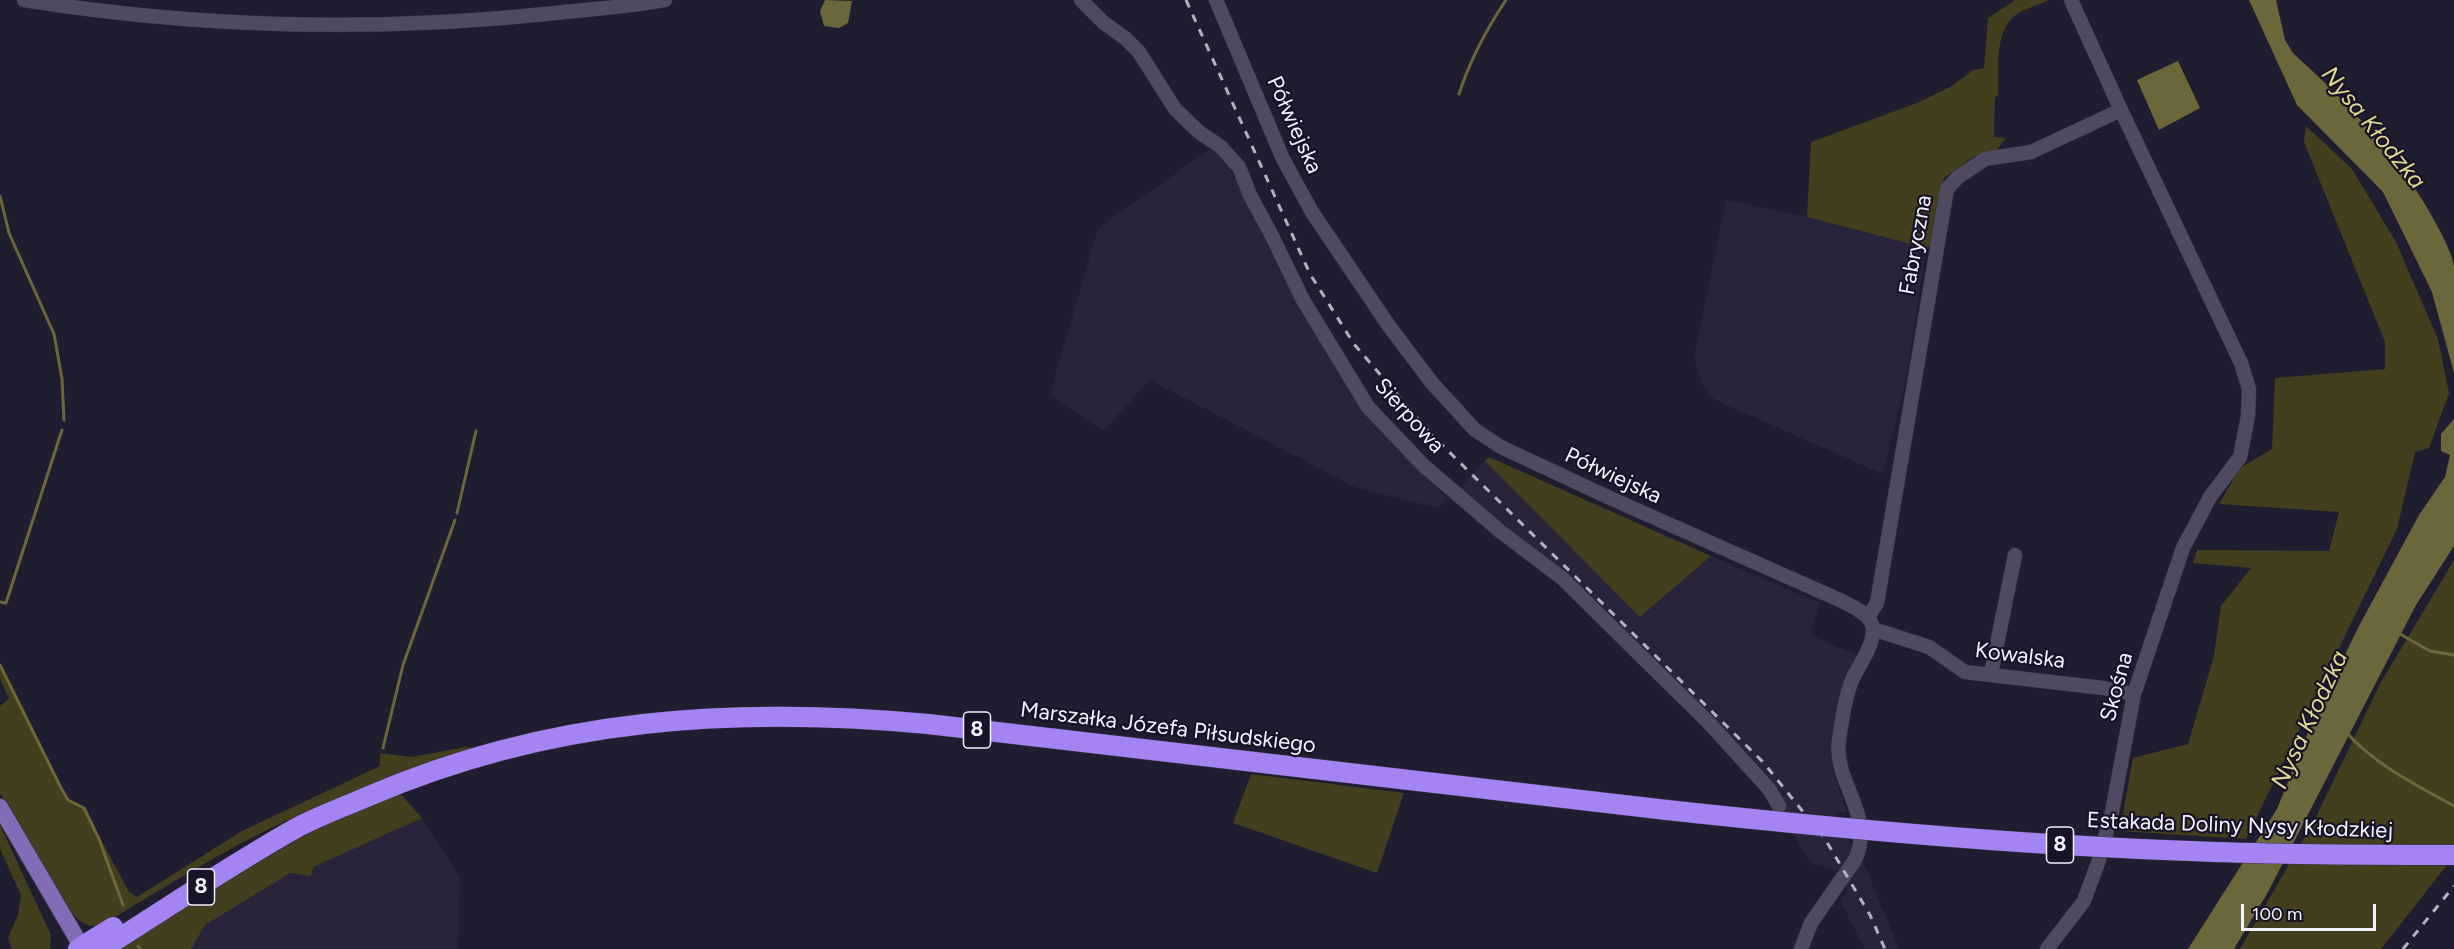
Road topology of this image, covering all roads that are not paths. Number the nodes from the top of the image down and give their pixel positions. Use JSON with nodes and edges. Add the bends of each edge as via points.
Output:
{"nodes":[{"id":1,"x":24,"y":0,"type":"edge"},
{"id":2,"x":665,"y":0,"type":"edge"},
{"id":3,"x":1081,"y":0,"type":"edge"},
{"id":4,"x":1216,"y":0,"type":"edge"},
{"id":5,"x":2071,"y":0,"type":"edge"},
{"id":6,"x":2121,"y":110,"type":"junction"},
{"id":7,"x":2015,"y":555,"type":"dead end"},
{"id":8,"x":1870,"y":623,"type":"junction"},
{"id":9,"x":1991,"y":674,"type":"junction"},
{"id":10,"x":2134,"y":694,"type":"junction"},
{"id":11,"x":0,"y":807,"type":"edge"},
{"id":12,"x":1779,"y":807,"type":"dead end"},
{"id":13,"x":1667,"y":810,"type":"joint"},
{"id":14,"x":300,"y":826,"type":"junction"},
{"id":15,"x":2454,"y":855,"type":"edge"},
{"id":16,"x":79,"y":948,"type":"edge"},
{"id":17,"x":102,"y":949,"type":"edge"},
{"id":18,"x":1801,"y":949,"type":"edge"},
{"id":19,"x":2047,"y":949,"type":"edge"}],
"edges":[{"from":1,"to":2,"type":"street","via":[[159,18],[329,26],[505,18]]},
{"from":3,"to":12,"type":"street","name":"Sierpowa","via":[[1139,52],[1175,109],[1239,167],[1303,300],[1368,407],[1424,465],[1501,532],[1562,578],[1709,723],[1769,789]]},
{"from":4,"to":8,"type":"street","name":"Półwiejska","via":[[1283,159],[1312,212],[1389,326],[1432,383],[1475,430],[1501,447],[1610,498],[1842,601]]},
{"from":5,"to":6,"type":"street"},
{"from":6,"to":8,"type":"street","name":"Fabryczna","via":[[2031,152],[1985,159],[1947,189],[1877,603]]},
{"from":6,"to":10,"type":"street","name":"Skośna","via":[[2241,363],[2249,389],[2240,457],[2210,497],[2183,548]]},
{"from":7,"to":9,"type":"street"},
{"from":8,"to":9,"type":"street","name":"Kowalska","via":[[1929,647],[1965,672]]},
{"from":8,"to":18,"type":"street","via":[[1868,648],[1853,679],[1839,743],[1841,767],[1861,823],[1860,849],[1811,923]]},
{"from":9,"to":10,"type":"street","name":"Kowalska"},
{"from":10,"to":19,"type":"street","name":"Skośna","via":[[2099,860],[2084,901]]},
{"from":11,"to":16,"type":"main road","via":[[27,857],[55,896]]},
{"from":13,"to":14,"type":"highway","name":"Marszałka Józefa Piłsudskiego","number":"8","via":[[939,725],[759,715],[627,725],[540,740],[432,771]]},
{"from":13,"to":15,"type":"highway","name":"Estakada Doliny Nysy Kłodzkiej","number":"8","bridge":true,"via":[[2062,845],[2192,852]]},
{"from":14,"to":16,"type":"highway","number":"8","via":[[232,856]]},
{"from":14,"to":17,"type":"highway","name":"Marszałka Józefa Piłsudskiego","number":"8"}]}
